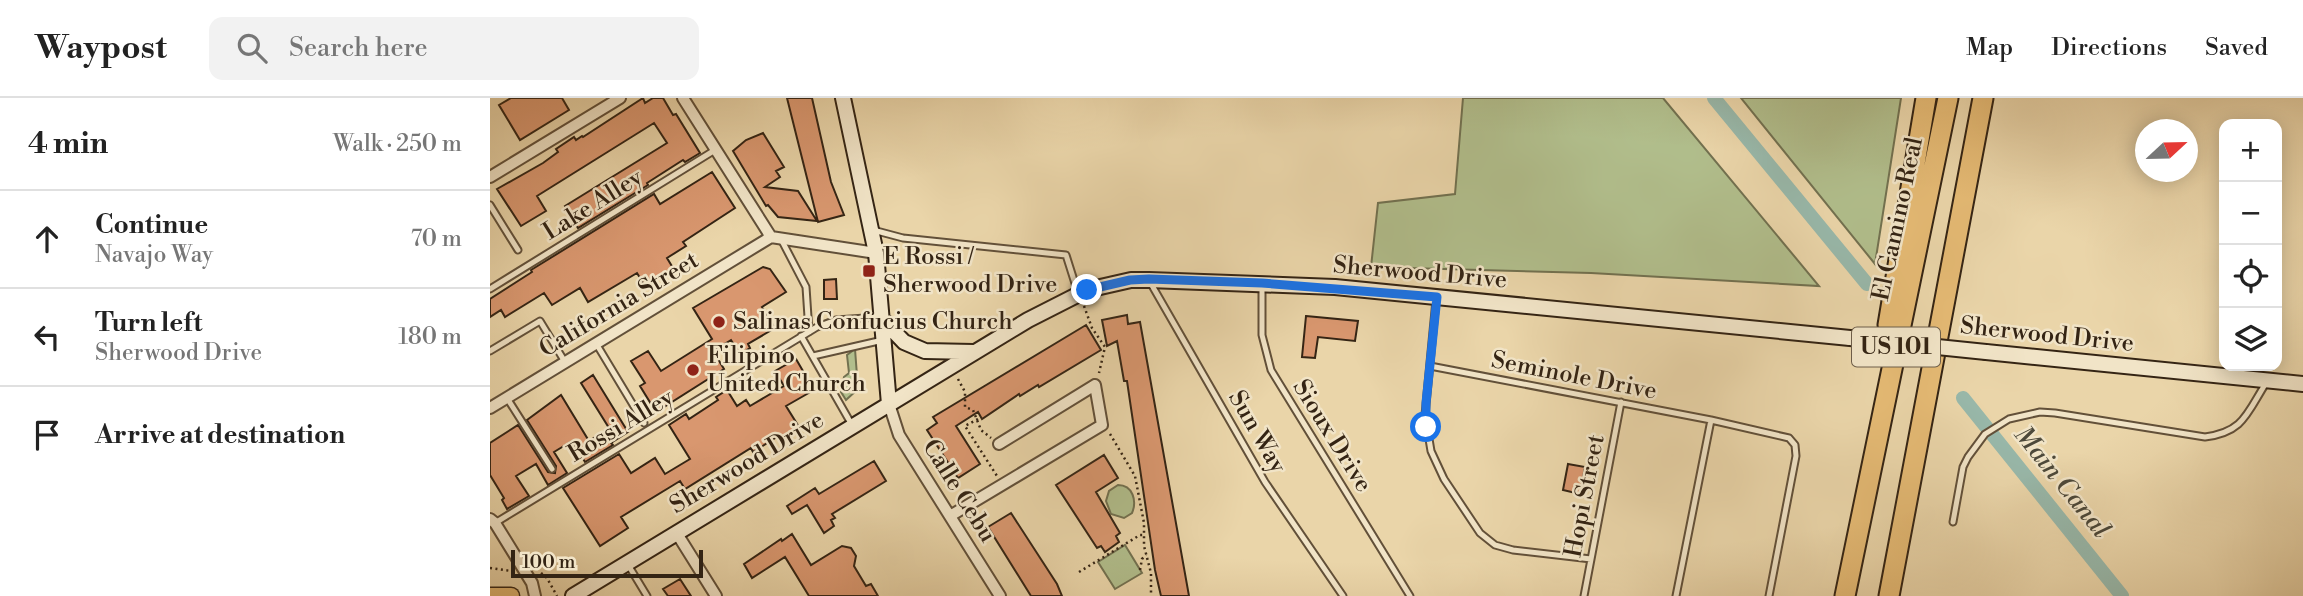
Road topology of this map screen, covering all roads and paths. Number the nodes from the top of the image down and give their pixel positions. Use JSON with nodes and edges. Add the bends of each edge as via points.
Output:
{"nodes":[{"id":1,"x":620,"y":98,"type":"edge"},
{"id":2,"x":683,"y":98,"type":"edge"},
{"id":3,"x":843,"y":98,"type":"edge"},
{"id":4,"x":1926,"y":98,"type":"edge"},
{"id":5,"x":1948,"y":98,"type":"edge"},
{"id":6,"x":1983,"y":99,"type":"edge"},
{"id":7,"x":715,"y":150,"type":"junction"},
{"id":8,"x":490,"y":177,"type":"edge"},
{"id":9,"x":490,"y":205,"type":"edge"},
{"id":10,"x":871,"y":230,"type":"junction"},
{"id":11,"x":776,"y":238,"type":"junction"},
{"id":12,"x":518,"y":250,"type":"dead end"},
{"id":13,"x":876,"y":253,"type":"junction"},
{"id":14,"x":1149,"y":279,"type":"junction"},
{"id":15,"x":1262,"y":283,"type":"junction"},
{"id":16,"x":490,"y":289,"type":"edge"},
{"id":17,"x":1078,"y":293,"type":"junction"},
{"id":18,"x":1437,"y":297,"type":"junction"},
{"id":19,"x":880,"y":317,"type":"junction"},
{"id":20,"x":809,"y":331,"type":"junction"},
{"id":21,"x":802,"y":336,"type":"junction"},
{"id":22,"x":883,"y":340,"type":"junction"},
{"id":23,"x":596,"y":343,"type":"junction"},
{"id":24,"x":490,"y":351,"type":"edge"},
{"id":25,"x":975,"y":352,"type":"junction"},
{"id":26,"x":813,"y":356,"type":"junction"},
{"id":27,"x":565,"y":362,"type":"junction"},
{"id":28,"x":1430,"y":366,"type":"junction"},
{"id":29,"x":950,"y":367,"type":"junction"},
{"id":30,"x":2268,"y":380,"type":"junction"},
{"id":31,"x":2303,"y":384,"type":"edge"},
{"id":32,"x":1095,"y":385,"type":"junction"},
{"id":33,"x":507,"y":398,"type":"junction"},
{"id":34,"x":1621,"y":402,"type":"junction"},
{"id":35,"x":889,"y":404,"type":"junction"},
{"id":36,"x":490,"y":408,"type":"edge"},
{"id":37,"x":978,"y":419,"type":"junction"},
{"id":38,"x":1711,"y":420,"type":"junction"},
{"id":39,"x":644,"y":423,"type":"dead end"},
{"id":40,"x":1102,"y":425,"type":"junction"},
{"id":41,"x":853,"y":426,"type":"junction"},
{"id":42,"x":999,"y":444,"type":"joint"},
{"id":43,"x":552,"y":468,"type":"dead end"},
{"id":44,"x":1002,"y":485,"type":"junction"},
{"id":45,"x":950,"y":516,"type":"junction"},
{"id":46,"x":493,"y":521,"type":"edge"},
{"id":47,"x":1952,"y":522,"type":"dead end"},
{"id":48,"x":676,"y":532,"type":"junction"},
{"id":49,"x":1144,"y":535,"type":"junction"},
{"id":50,"x":1146,"y":555,"type":"junction"},
{"id":51,"x":1591,"y":559,"type":"junction"},
{"id":52,"x":627,"y":563,"type":"junction"},
{"id":53,"x":490,"y":568,"type":"edge"},
{"id":54,"x":1140,"y":570,"type":"dead end"},
{"id":55,"x":511,"y":572,"type":"dead end"},
{"id":56,"x":1079,"y":572,"type":"dead end"},
{"id":57,"x":490,"y":596,"type":"edge"},
{"id":58,"x":511,"y":596,"type":"edge"},
{"id":59,"x":535,"y":596,"type":"edge"},
{"id":60,"x":573,"y":596,"type":"edge"},
{"id":61,"x":648,"y":596,"type":"edge"},
{"id":62,"x":716,"y":596,"type":"edge"},
{"id":63,"x":1000,"y":596,"type":"edge"},
{"id":64,"x":1151,"y":596,"type":"edge"},
{"id":65,"x":1343,"y":596,"type":"edge"},
{"id":66,"x":1410,"y":596,"type":"edge"},
{"id":67,"x":1584,"y":596,"type":"edge"},
{"id":68,"x":1676,"y":596,"type":"edge"},
{"id":69,"x":1769,"y":596,"type":"edge"},
{"id":70,"x":1844,"y":596,"type":"edge"},
{"id":71,"x":1889,"y":596,"type":"edge"}],
"edges":[{"from":1,"to":8,"type":"street"},
{"from":2,"to":7,"type":"street"},
{"from":3,"to":10,"type":"main road"},
{"from":4,"to":70,"type":"highway"},
{"from":5,"to":70,"type":"highway","name":"El Camino Real","number":"US 101"},
{"from":6,"to":71,"type":"highway","number":"US 101"},
{"from":7,"to":11,"type":"street"},
{"from":7,"to":16,"type":"lane","name":"Lake Alley"},
{"from":9,"to":12,"type":"lane"},
{"from":10,"to":13,"type":"main road"},
{"from":10,"to":17,"type":"lane","via":[[903,238],[1066,255]]},
{"from":11,"to":13,"type":"street"},
{"from":11,"to":20,"type":"lane","via":[[806,287]]},
{"from":11,"to":23,"type":"street","name":"California Street"},
{"from":13,"to":19,"type":"main road"},
{"from":14,"to":15,"type":"main road","name":"Sherwood Drive"},
{"from":14,"to":17,"type":"main road","name":"Sherwood Drive","via":[[1110,283]]},
{"from":14,"to":65,"type":"lane","name":"Sun Way","via":[[1265,482]]},
{"from":15,"to":18,"type":"main road","name":"Sherwood Drive"},
{"from":15,"to":66,"type":"lane","name":"Sioux Drive","via":[[1262,335],[1271,370]]},
{"from":17,"to":25,"type":"main road","name":"Sherwood Drive"},
{"from":17,"to":32,"type":"path","via":[[1105,347]]},
{"from":18,"to":28,"type":"lane"},
{"from":18,"to":30,"type":"main road","name":"Sherwood Drive","bridge":true},
{"from":19,"to":20,"type":"lane","name":"Rossi Alley","via":[[836,320]]},
{"from":19,"to":22,"type":"main road"},
{"from":19,"to":25,"type":"main road","via":[[904,342],[925,351]]},
{"from":20,"to":21,"type":"lane","name":"Rossi Alley"},
{"from":21,"to":26,"type":"lane"},
{"from":21,"to":46,"type":"lane","name":"Rossi Alley"},
{"from":22,"to":26,"type":"lane"},
{"from":22,"to":35,"type":"main road"},
{"from":23,"to":27,"type":"street","name":"California Street"},
{"from":23,"to":39,"type":"lane"},
{"from":24,"to":27,"type":"lane","via":[[540,321]]},
{"from":25,"to":29,"type":"main road","name":"Sherwood Drive"},
{"from":26,"to":41,"type":"lane"},
{"from":27,"to":33,"type":"street","name":"California Street"},
{"from":28,"to":34,"type":"lane","name":"Seminole Drive"},
{"from":28,"to":51,"type":"lane","via":[[1425,415],[1431,451],[1480,533],[1503,548]]},
{"from":29,"to":35,"type":"main road","name":"Sherwood Drive"},
{"from":29,"to":37,"type":"path","via":[[965,392],[965,407]]},
{"from":30,"to":31,"type":"main road","name":"Sherwood Drive"},
{"from":30,"to":47,"type":"lane","via":[[2240,424],[2225,434],[2205,437],[2040,412],[2009,419],[1973,448],[1963,467]]},
{"from":32,"to":40,"type":"street"},
{"from":32,"to":42,"type":"street"},
{"from":33,"to":36,"type":"street","name":"California Street"},
{"from":33,"to":43,"type":"lane"},
{"from":34,"to":38,"type":"lane","name":"Seminole Drive"},
{"from":34,"to":51,"type":"lane","name":"Hopi Street"},
{"from":35,"to":41,"type":"main road","name":"Sherwood Drive"},
{"from":35,"to":45,"type":"street","name":"Calle Cebu","via":[[899,435]]},
{"from":37,"to":42,"type":"path","via":[[984,433]]},
{"from":37,"to":44,"type":"path","via":[[965,426]]},
{"from":38,"to":68,"type":"lane"},
{"from":38,"to":69,"type":"lane","name":"Seminole Drive","via":[[1782,434],[1795,445]]},
{"from":40,"to":44,"type":"street"},
{"from":40,"to":49,"type":"path","via":[[1135,476]]},
{"from":41,"to":48,"type":"main road","name":"Sherwood Drive"},
{"from":44,"to":45,"type":"street"},
{"from":45,"to":63,"type":"street","name":"Calle Cebu"},
{"from":46,"to":59,"type":"street","via":[[532,583]]},
{"from":48,"to":52,"type":"main road","name":"Sherwood Drive"},
{"from":48,"to":62,"type":"street"},
{"from":49,"to":50,"type":"path"},
{"from":49,"to":56,"type":"path"},
{"from":50,"to":54,"type":"path"},
{"from":50,"to":64,"type":"path"},
{"from":51,"to":67,"type":"lane","name":"Hopi Street"},
{"from":52,"to":60,"type":"main road","name":"Sherwood Drive"},
{"from":52,"to":61,"type":"lane"},
{"from":53,"to":55,"type":"path"},
{"from":57,"to":58,"type":"main road"}]}
